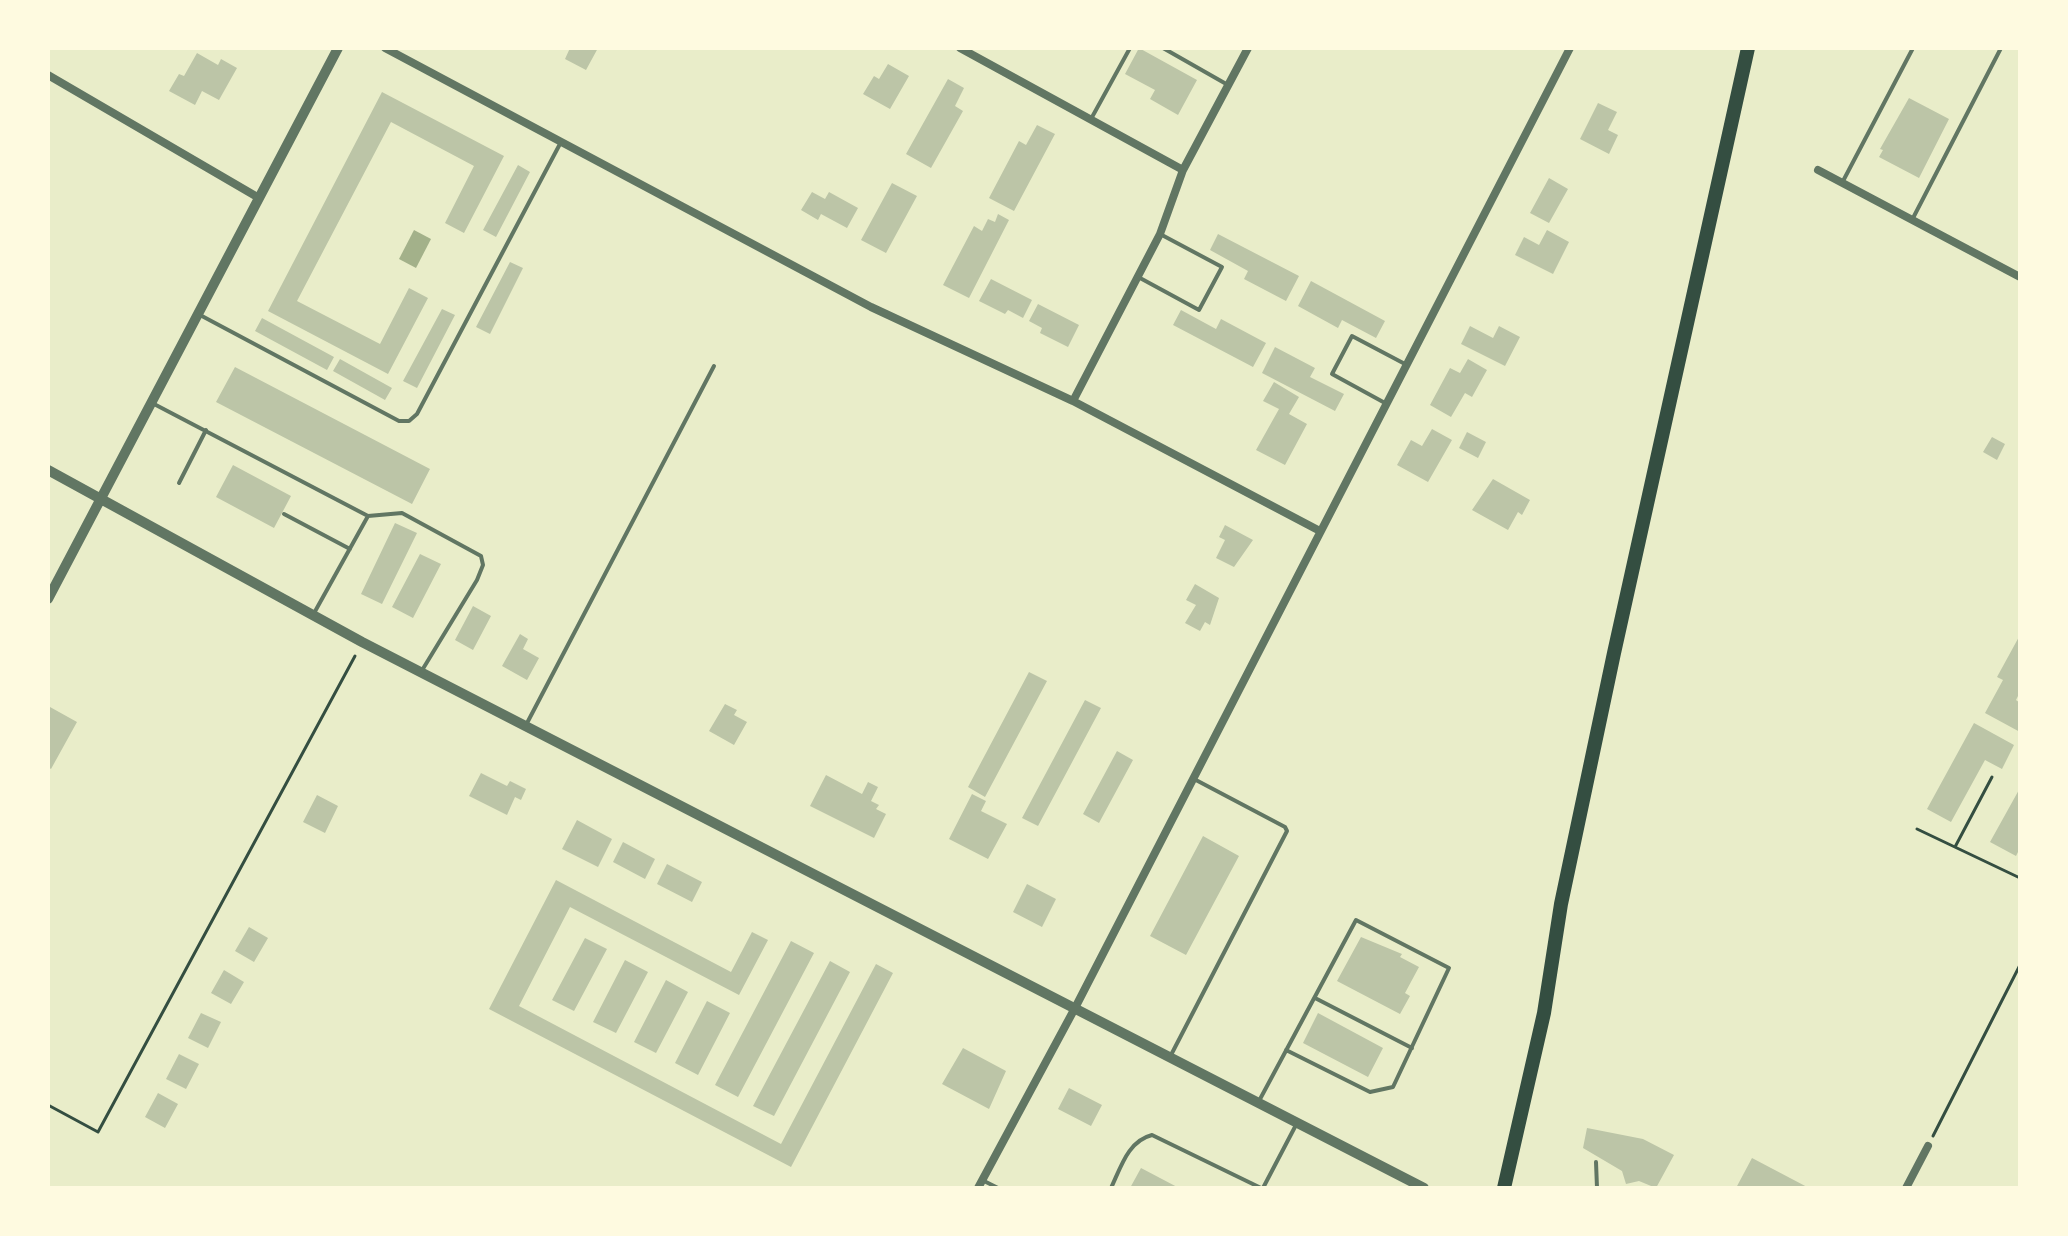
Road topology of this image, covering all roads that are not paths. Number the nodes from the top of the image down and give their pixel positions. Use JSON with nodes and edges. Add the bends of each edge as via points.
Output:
{"nodes":[{"id":1,"x":338,"y":48,"type":"edge"},
{"id":2,"x":385,"y":48,"type":"edge"},
{"id":3,"x":960,"y":48,"type":"edge"},
{"id":4,"x":1130,"y":48,"type":"edge"},
{"id":5,"x":1163,"y":48,"type":"edge"},
{"id":6,"x":1248,"y":48,"type":"edge"},
{"id":7,"x":1570,"y":48,"type":"edge"},
{"id":8,"x":1748,"y":48,"type":"edge"},
{"id":9,"x":1913,"y":48,"type":"edge"},
{"id":10,"x":2001,"y":48,"type":"edge"},
{"id":11,"x":48,"y":75,"type":"edge"},
{"id":12,"x":1228,"y":85,"type":"junction"},
{"id":13,"x":1091,"y":119,"type":"junction"},
{"id":14,"x":561,"y":142,"type":"junction"},
{"id":15,"x":1183,"y":170,"type":"junction"},
{"id":16,"x":1818,"y":170,"type":"dead end"},
{"id":17,"x":1842,"y":183,"type":"junction"},
{"id":18,"x":259,"y":198,"type":"junction"},
{"id":19,"x":1912,"y":220,"type":"junction"},
{"id":20,"x":1160,"y":234,"type":"junction"},
{"id":21,"x":1138,"y":277,"type":"junction"},
{"id":22,"x":2020,"y":277,"type":"edge"},
{"id":23,"x":198,"y":314,"type":"junction"},
{"id":24,"x":1405,"y":364,"type":"junction"},
{"id":25,"x":714,"y":366,"type":"dead end"},
{"id":26,"x":1073,"y":401,"type":"junction"},
{"id":27,"x":152,"y":403,"type":"junction"},
{"id":28,"x":1385,"y":403,"type":"junction"},
{"id":29,"x":206,"y":430,"type":"junction"},
{"id":30,"x":48,"y":470,"type":"edge"},
{"id":31,"x":179,"y":483,"type":"dead end"},
{"id":32,"x":101,"y":500,"type":"junction"},
{"id":33,"x":284,"y":514,"type":"dead end"},
{"id":34,"x":368,"y":516,"type":"junction"},
{"id":35,"x":1318,"y":530,"type":"junction"},
{"id":36,"x":350,"y":549,"type":"junction"},
{"id":37,"x":48,"y":599,"type":"edge"},
{"id":38,"x":313,"y":615,"type":"junction"},
{"id":39,"x":421,"y":672,"type":"junction"},
{"id":40,"x":525,"y":727,"type":"junction"},
{"id":41,"x":1192,"y":778,"type":"junction"},
{"id":42,"x":1315,"y":998,"type":"junction"},
{"id":43,"x":1075,"y":1008,"type":"junction"},
{"id":44,"x":1412,"y":1048,"type":"junction"},
{"id":45,"x":1286,"y":1050,"type":"junction"},
{"id":46,"x":1170,"y":1056,"type":"junction"},
{"id":47,"x":1258,"y":1103,"type":"junction"},
{"id":48,"x":1297,"y":1123,"type":"junction"},
{"id":49,"x":1928,"y":1146,"type":"road end"},
{"id":50,"x":1596,"y":1162,"type":"dead end"},
{"id":51,"x":980,"y":1184,"type":"edge"},
{"id":52,"x":998,"y":1188,"type":"edge"},
{"id":53,"x":1111,"y":1188,"type":"edge"},
{"id":54,"x":1262,"y":1188,"type":"edge"},
{"id":55,"x":1424,"y":1188,"type":"edge"},
{"id":56,"x":1504,"y":1188,"type":"edge"},
{"id":57,"x":1597,"y":1188,"type":"edge"},
{"id":58,"x":1906,"y":1188,"type":"edge"}],
"edges":[{"from":1,"to":18,"type":"street"},
{"from":2,"to":14,"type":"street"},
{"from":3,"to":13,"type":"street"},
{"from":4,"to":13,"type":"lane"},
{"from":5,"to":12,"type":"lane"},
{"from":6,"to":12,"type":"street"},
{"from":7,"to":24,"type":"street"},
{"from":8,"to":56,"type":"highway","via":[[1614,653]]},
{"from":9,"to":17,"type":"lane"},
{"from":10,"to":19,"type":"lane"},
{"from":11,"to":18,"type":"street"},
{"from":12,"to":15,"type":"street"},
{"from":13,"to":15,"type":"street"},
{"from":14,"to":23,"type":"lane","via":[[409,421],[399,421]]},
{"from":14,"to":26,"type":"street","via":[[871,307]]},
{"from":15,"to":20,"type":"street"},
{"from":16,"to":17,"type":"street"},
{"from":17,"to":19,"type":"street"},
{"from":18,"to":23,"type":"street"},
{"from":19,"to":22,"type":"street"},
{"from":20,"to":21,"type":"street"},
{"from":20,"to":21,"type":"lane","via":[[1222,267],[1199,310]]},
{"from":21,"to":26,"type":"street"},
{"from":23,"to":27,"type":"street"},
{"from":24,"to":28,"type":"street"},
{"from":24,"to":28,"type":"lane","via":[[1352,336],[1332,374]]},
{"from":25,"to":40,"type":"lane"},
{"from":26,"to":35,"type":"street"},
{"from":27,"to":29,"type":"lane"},
{"from":27,"to":32,"type":"street"},
{"from":28,"to":35,"type":"street"},
{"from":29,"to":31,"type":"lane"},
{"from":29,"to":34,"type":"lane"},
{"from":30,"to":32,"type":"street"},
{"from":32,"to":37,"type":"street"},
{"from":32,"to":38,"type":"street"},
{"from":33,"to":36,"type":"lane"},
{"from":34,"to":36,"type":"lane"},
{"from":34,"to":39,"type":"lane","via":[[402,513],[481,556],[477,580]]},
{"from":35,"to":41,"type":"street"},
{"from":36,"to":38,"type":"lane"},
{"from":38,"to":39,"type":"street"},
{"from":39,"to":40,"type":"street"},
{"from":40,"to":43,"type":"street"},
{"from":41,"to":43,"type":"street"},
{"from":41,"to":46,"type":"lane","via":[[1287,831]]},
{"from":42,"to":44,"type":"lane"},
{"from":42,"to":44,"type":"lane","via":[[1356,920],[1449,968]]},
{"from":42,"to":45,"type":"lane"},
{"from":43,"to":46,"type":"street"},
{"from":43,"to":51,"type":"street"},
{"from":44,"to":45,"type":"lane","via":[[1393,1087],[1370,1092]]},
{"from":45,"to":47,"type":"lane"},
{"from":46,"to":47,"type":"street"},
{"from":47,"to":48,"type":"street"},
{"from":48,"to":54,"type":"lane"},
{"from":48,"to":55,"type":"street"},
{"from":49,"to":58,"type":"street"},
{"from":50,"to":57,"type":"lane"},
{"from":51,"to":52,"type":"lane"},
{"from":53,"to":54,"type":"lane","via":[[1132,1145],[1152,1135]]}]}
